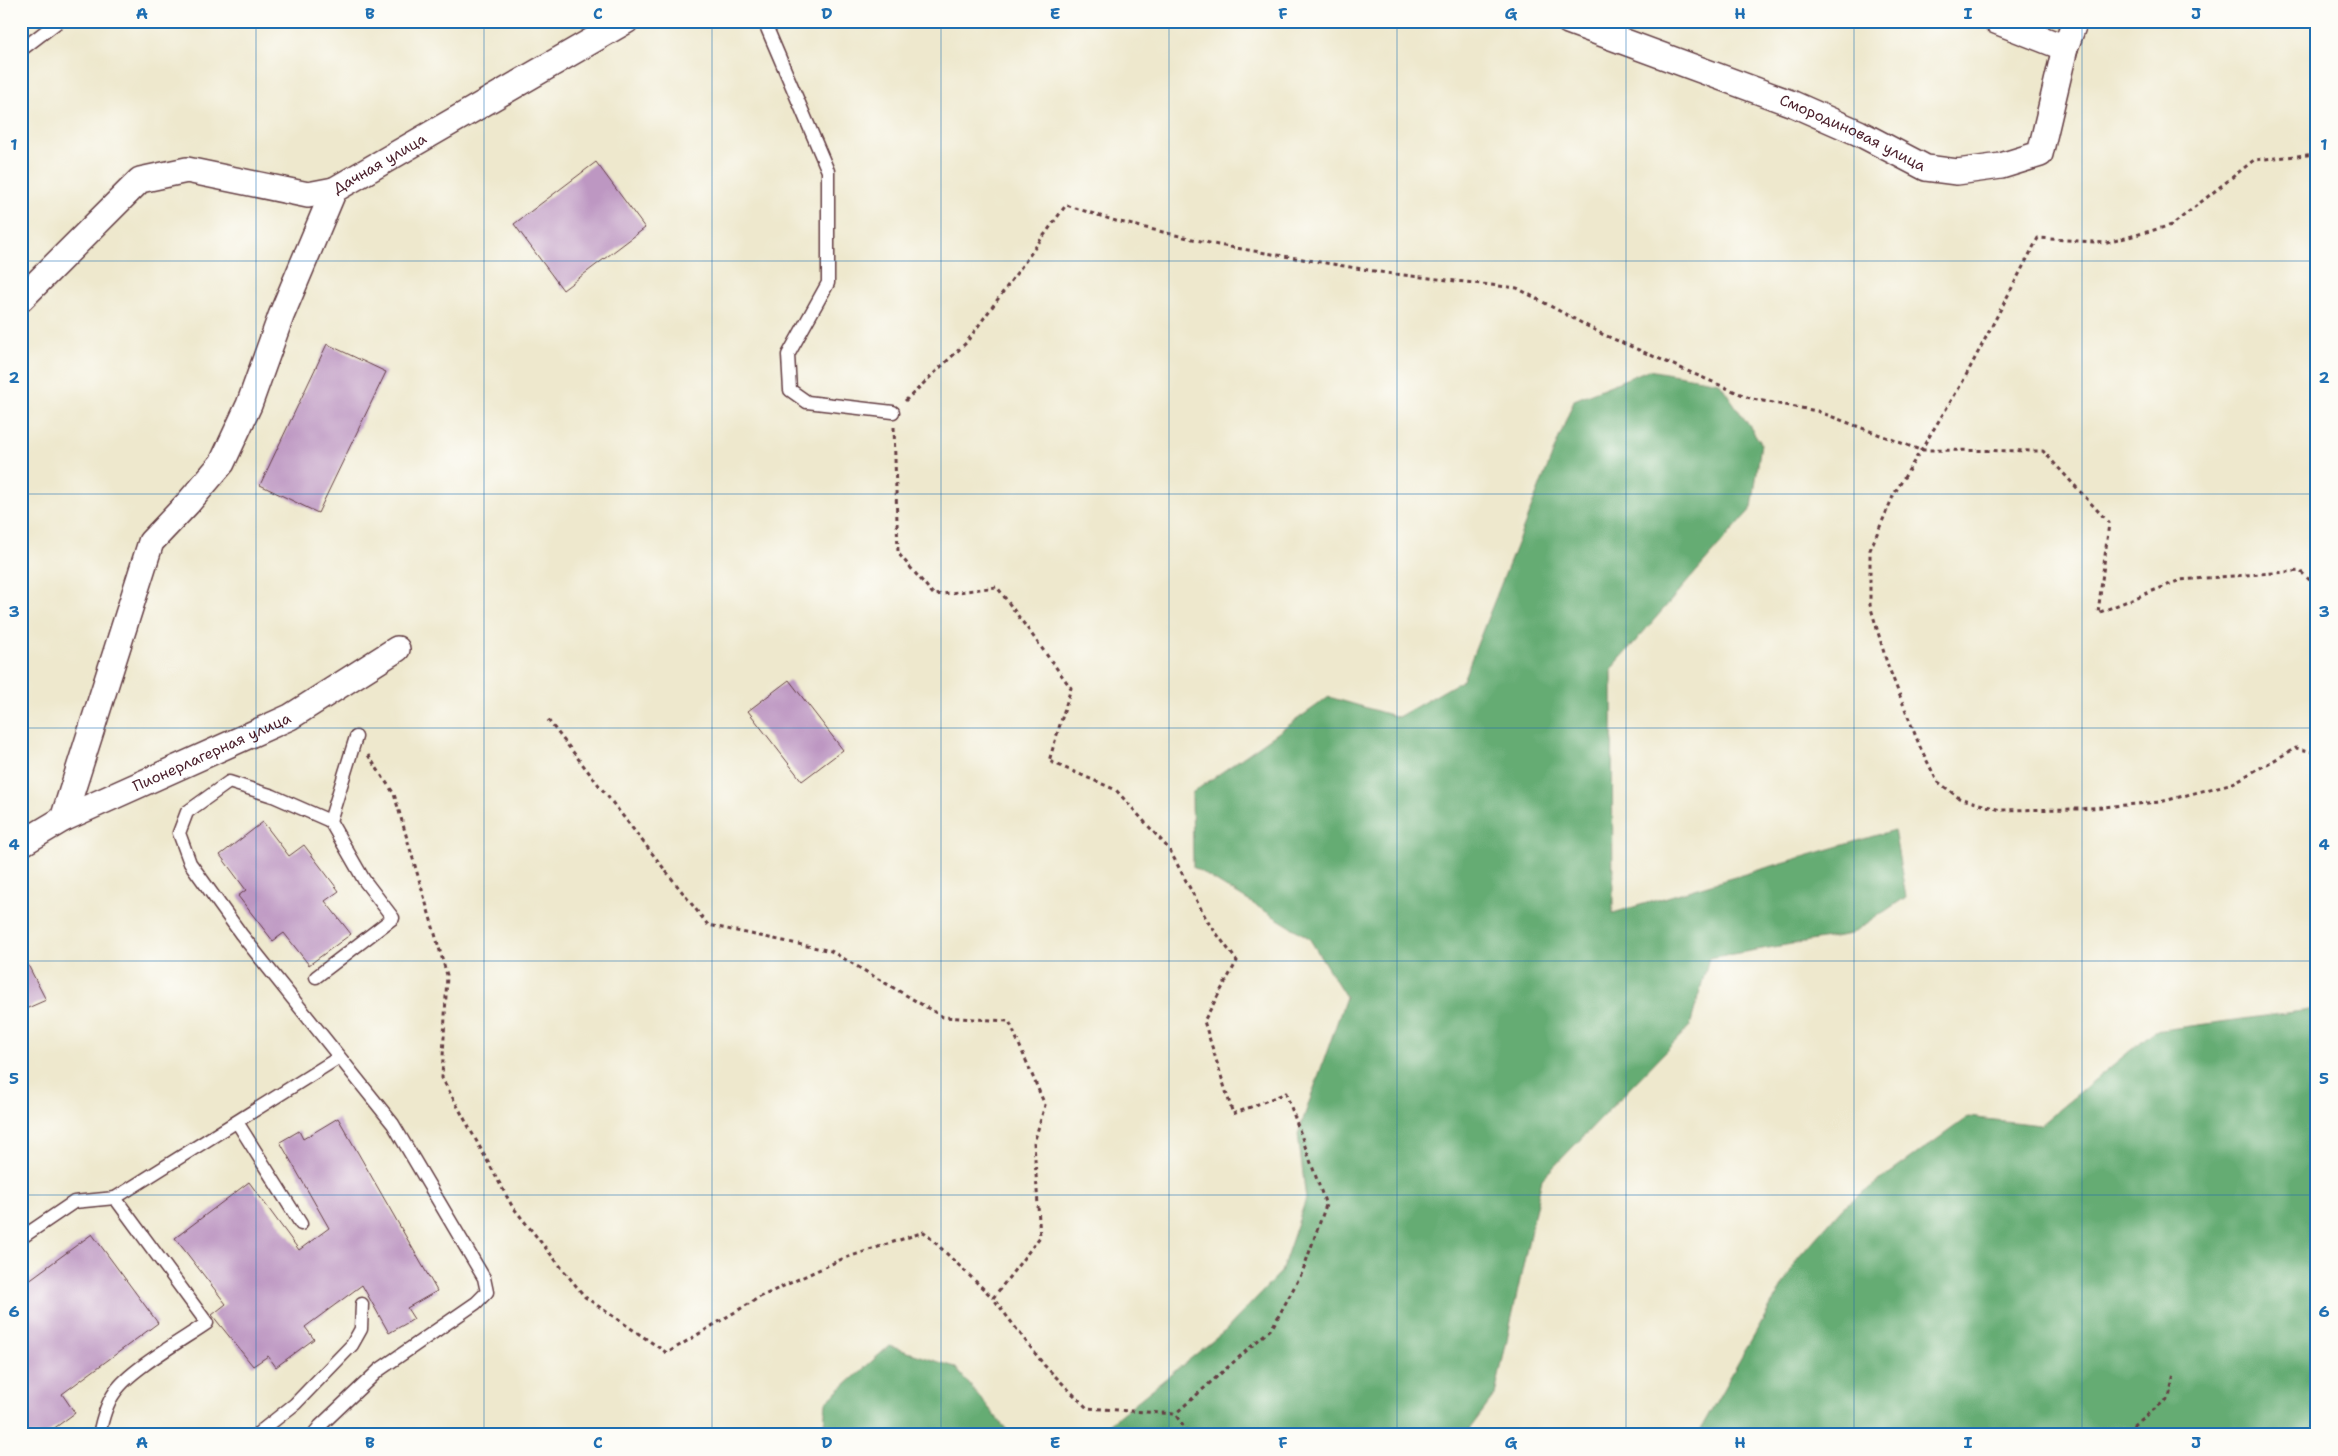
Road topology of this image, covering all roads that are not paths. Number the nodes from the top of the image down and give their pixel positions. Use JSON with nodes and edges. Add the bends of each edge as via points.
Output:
{"nodes":[{"id":1,"x":59,"y":21,"type":"edge"},
{"id":2,"x":626,"y":21,"type":"edge"},
{"id":3,"x":764,"y":21,"type":"edge"},
{"id":4,"x":1568,"y":21,"type":"edge"},
{"id":5,"x":1996,"y":21,"type":"edge"},
{"id":6,"x":2075,"y":21,"type":"edge"},
{"id":7,"x":2065,"y":48,"type":"junction"},
{"id":8,"x":21,"y":50,"type":"edge"},
{"id":9,"x":334,"y":190,"type":"junction"},
{"id":10,"x":21,"y":299,"type":"edge"},
{"id":11,"x":893,"y":412,"type":"road end"},
{"id":12,"x":397,"y":649,"type":"dead end"},
{"id":13,"x":356,"y":737,"type":"road end"},
{"id":14,"x":63,"y":819,"type":"junction"},
{"id":15,"x":330,"y":821,"type":"junction"},
{"id":16,"x":21,"y":844,"type":"edge"},
{"id":17,"x":316,"y":977,"type":"dead end"},
{"id":18,"x":338,"y":1058,"type":"junction"},
{"id":19,"x":237,"y":1122,"type":"junction"},
{"id":20,"x":115,"y":1198,"type":"junction"},
{"id":21,"x":301,"y":1224,"type":"dead end"},
{"id":22,"x":21,"y":1238,"type":"edge"},
{"id":23,"x":362,"y":1304,"type":"dead end"},
{"id":24,"x":99,"y":1435,"type":"edge"},
{"id":25,"x":256,"y":1435,"type":"edge"},
{"id":26,"x":313,"y":1435,"type":"edge"}],
"edges":[{"from":1,"to":8,"type":"lane"},
{"from":2,"to":9,"type":"street","name":"Дачная улица"},
{"from":3,"to":11,"type":"lane","via":[[828,171],[828,283],[788,355],[790,390],[808,402]]},
{"from":4,"to":7,"type":"street","name":"Смородиновая улица","via":[[1794,104],[1926,168],[1957,172],[2001,166],[2040,154]]},
{"from":5,"to":7,"type":"street"},
{"from":6,"to":7,"type":"street"},
{"from":9,"to":10,"type":"street","via":[[308,195],[187,170],[140,180]]},
{"from":9,"to":14,"type":"street","name":"Дачная улица","via":[[281,316],[249,405],[222,463],[151,542]]},
{"from":12,"to":14,"type":"street","name":"Пионерлагерная улица","via":[[290,717]]},
{"from":13,"to":15,"type":"lane"},
{"from":14,"to":16,"type":"street","name":"Пионерлагерная улица"},
{"from":15,"to":17,"type":"lane","via":[[364,880],[393,918]]},
{"from":15,"to":18,"type":"lane","via":[[274,796],[229,782],[186,812],[179,833],[190,863],[240,934]]},
{"from":18,"to":19,"type":"lane"},
{"from":18,"to":26,"type":"lane","via":[[393,1124],[484,1278],[487,1292],[476,1304],[379,1370]]},
{"from":19,"to":20,"type":"lane"},
{"from":19,"to":21,"type":"lane"},
{"from":20,"to":22,"type":"lane","via":[[74,1202]]},
{"from":20,"to":24,"type":"lane","via":[[207,1323],[115,1391],[105,1410]]},
{"from":23,"to":25,"type":"lane","via":[[361,1329],[352,1345],[295,1404]]}]}
